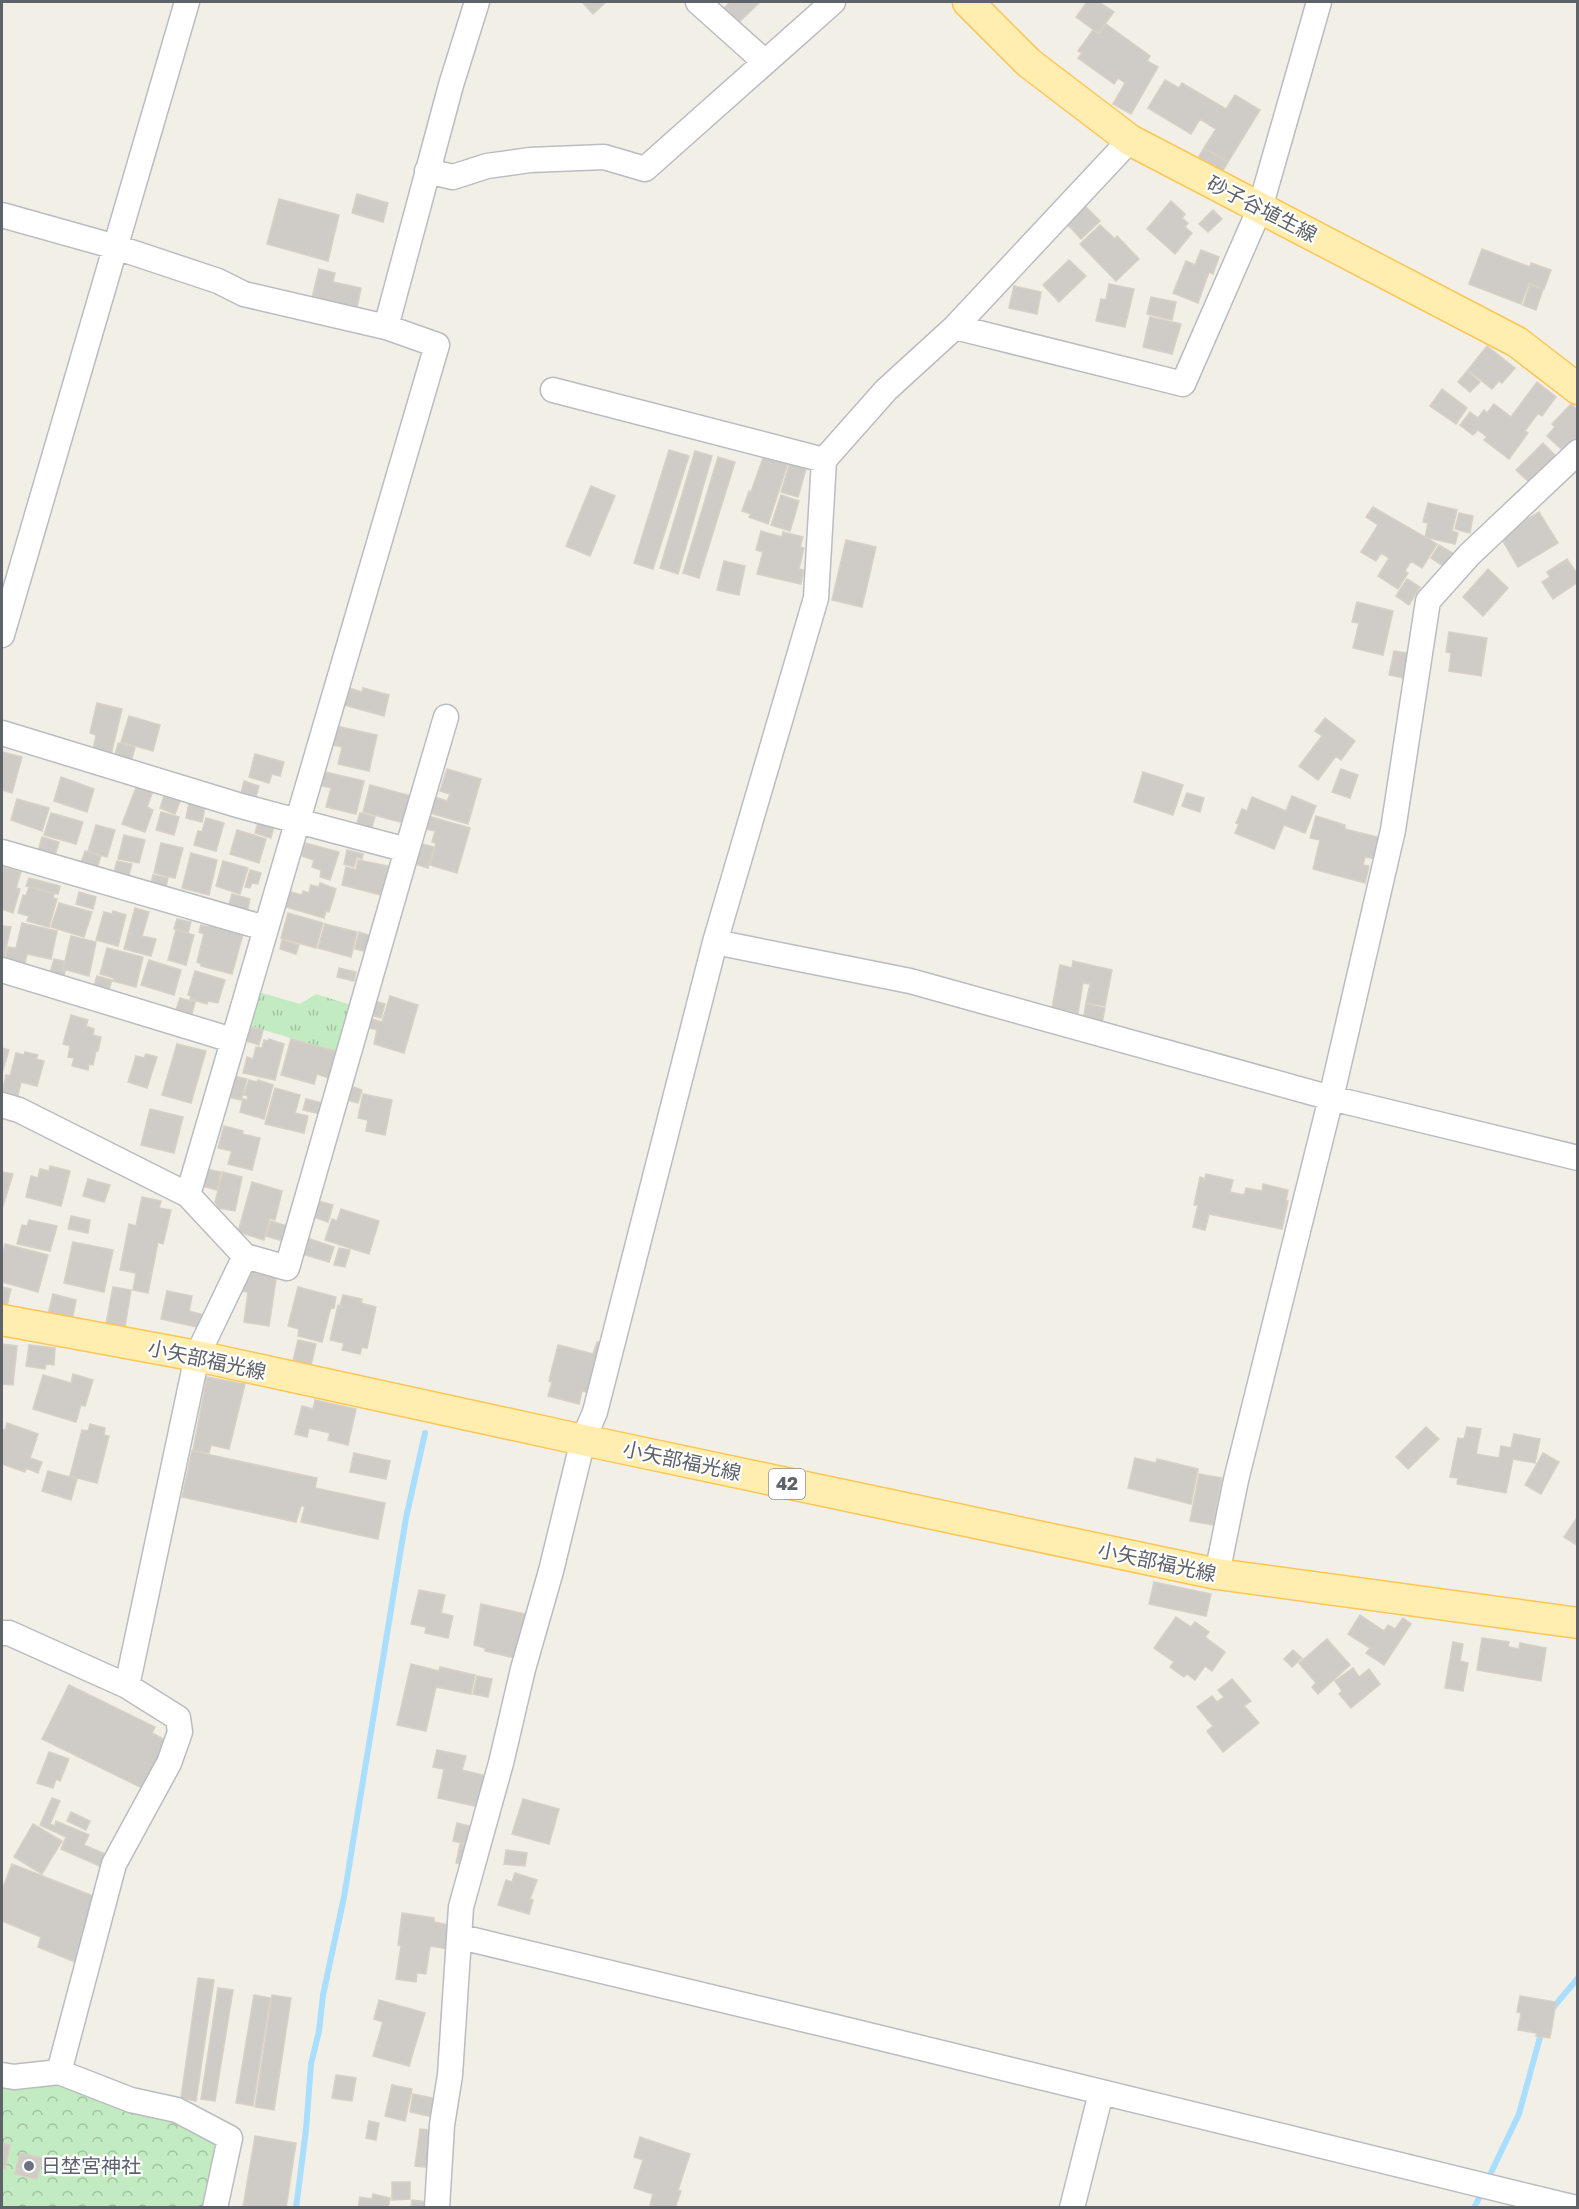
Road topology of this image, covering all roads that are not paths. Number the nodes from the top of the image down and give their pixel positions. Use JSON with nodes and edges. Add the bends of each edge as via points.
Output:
{"nodes":[{"id":1,"x":187,"y":2,"type":"edge"},
{"id":2,"x":477,"y":2,"type":"edge"},
{"id":3,"x":698,"y":2,"type":"edge"},
{"id":4,"x":833,"y":2,"type":"edge"},
{"id":5,"x":968,"y":2,"type":"edge"},
{"id":6,"x":1318,"y":2,"type":"edge"},
{"id":7,"x":765,"y":62,"type":"junction"},
{"id":8,"x":1130,"y":140,"type":"junction"},
{"id":9,"x":427,"y":171,"type":"junction"},
{"id":10,"x":1260,"y":208,"type":"junction"},
{"id":11,"x":2,"y":215,"type":"edge"},
{"id":12,"x":116,"y":247,"type":"junction"},
{"id":13,"x":386,"y":327,"type":"junction"},
{"id":14,"x":955,"y":327,"type":"junction"},
{"id":15,"x":1578,"y":388,"type":"edge"},
{"id":16,"x":553,"y":390,"type":"dead end"},
{"id":17,"x":1578,"y":452,"type":"edge"},
{"id":18,"x":824,"y":460,"type":"junction"},
{"id":19,"x":2,"y":635,"type":"edge"},
{"id":20,"x":446,"y":717,"type":"dead end"},
{"id":21,"x":2,"y":733,"type":"edge"},
{"id":22,"x":297,"y":822,"type":"junction"},
{"id":23,"x":406,"y":850,"type":"junction"},
{"id":24,"x":2,"y":852,"type":"edge"},
{"id":25,"x":265,"y":928,"type":"junction"},
{"id":26,"x":716,"y":942,"type":"junction"},
{"id":27,"x":2,"y":970,"type":"edge"},
{"id":28,"x":232,"y":1040,"type":"junction"},
{"id":29,"x":1331,"y":1098,"type":"junction"},
{"id":30,"x":2,"y":1105,"type":"edge"},
{"id":31,"x":1578,"y":1158,"type":"edge"},
{"id":32,"x":188,"y":1195,"type":"junction"},
{"id":33,"x":245,"y":1256,"type":"junction"},
{"id":34,"x":2,"y":1320,"type":"edge"},
{"id":35,"x":197,"y":1356,"type":"junction"},
{"id":36,"x":583,"y":1440,"type":"junction"},
{"id":37,"x":1216,"y":1574,"type":"junction"},
{"id":38,"x":1578,"y":1623,"type":"edge"},
{"id":39,"x":2,"y":1633,"type":"edge"},
{"id":40,"x":127,"y":1686,"type":"junction"},
{"id":41,"x":460,"y":1938,"type":"junction"},
{"id":42,"x":59,"y":2072,"type":"junction"},
{"id":43,"x":2,"y":2075,"type":"edge"},
{"id":44,"x":1101,"y":2093,"type":"junction"},
{"id":45,"x":215,"y":2208,"type":"edge"},
{"id":46,"x":437,"y":2208,"type":"edge"},
{"id":47,"x":1072,"y":2208,"type":"edge"},
{"id":48,"x":1576,"y":2208,"type":"edge"}],
"edges":[{"from":1,"to":12,"type":"street"},
{"from":2,"to":9,"type":"street"},
{"from":3,"to":7,"type":"street"},
{"from":4,"to":7,"type":"street"},
{"from":5,"to":8,"type":"main road","name":"砂子谷埴生線","via":[[1029,63]]},
{"from":6,"to":10,"type":"street"},
{"from":7,"to":9,"type":"street","via":[[645,169],[604,157],[530,160],[487,166],[453,177]]},
{"from":8,"to":10,"type":"main road","name":"砂子谷埴生線"},
{"from":8,"to":14,"type":"street"},
{"from":9,"to":13,"type":"street"},
{"from":10,"to":14,"type":"street","via":[[1183,384]]},
{"from":10,"to":15,"type":"main road","name":"砂子谷埴生線","via":[[1517,342]]},
{"from":11,"to":12,"type":"street"},
{"from":12,"to":13,"type":"street","via":[[218,281],[244,294]]},
{"from":12,"to":19,"type":"street"},
{"from":13,"to":22,"type":"street","via":[[437,345]]},
{"from":14,"to":18,"type":"street","via":[[886,390]]},
{"from":16,"to":18,"type":"street"},
{"from":17,"to":29,"type":"street","via":[[1469,555],[1428,601],[1393,830]]},
{"from":18,"to":26,"type":"street","via":[[816,598]]},
{"from":20,"to":23,"type":"street"},
{"from":21,"to":22,"type":"street"},
{"from":22,"to":23,"type":"street"},
{"from":22,"to":25,"type":"street"},
{"from":23,"to":33,"type":"street","via":[[287,1268]]},
{"from":24,"to":25,"type":"street"},
{"from":25,"to":28,"type":"street"},
{"from":26,"to":29,"type":"street","via":[[910,981]]},
{"from":26,"to":36,"type":"street","via":[[595,1412]]},
{"from":27,"to":28,"type":"street"},
{"from":28,"to":32,"type":"street"},
{"from":29,"to":31,"type":"street"},
{"from":29,"to":37,"type":"street"},
{"from":30,"to":32,"type":"street"},
{"from":32,"to":33,"type":"street"},
{"from":33,"to":35,"type":"street"},
{"from":34,"to":35,"type":"main road","name":"小矢部福光線","number":"42"},
{"from":35,"to":36,"type":"main road","name":"小矢部福光線","number":"42"},
{"from":35,"to":40,"type":"street"},
{"from":36,"to":37,"type":"main road","name":"小矢部福光線","number":"42"},
{"from":36,"to":41,"type":"street","via":[[461,1907]]},
{"from":37,"to":38,"type":"main road","name":"小矢部福光線","number":"42"},
{"from":39,"to":40,"type":"street"},
{"from":40,"to":42,"type":"street","via":[[178,1718],[180,1732],[168,1763],[114,1864]]},
{"from":41,"to":44,"type":"street","via":[[1007,2067]]},
{"from":41,"to":46,"type":"street"},
{"from":42,"to":43,"type":"street"},
{"from":42,"to":45,"type":"street","via":[[131,2100],[177,2110],[230,2138]]},
{"from":44,"to":47,"type":"street"},
{"from":44,"to":48,"type":"street"}]}
